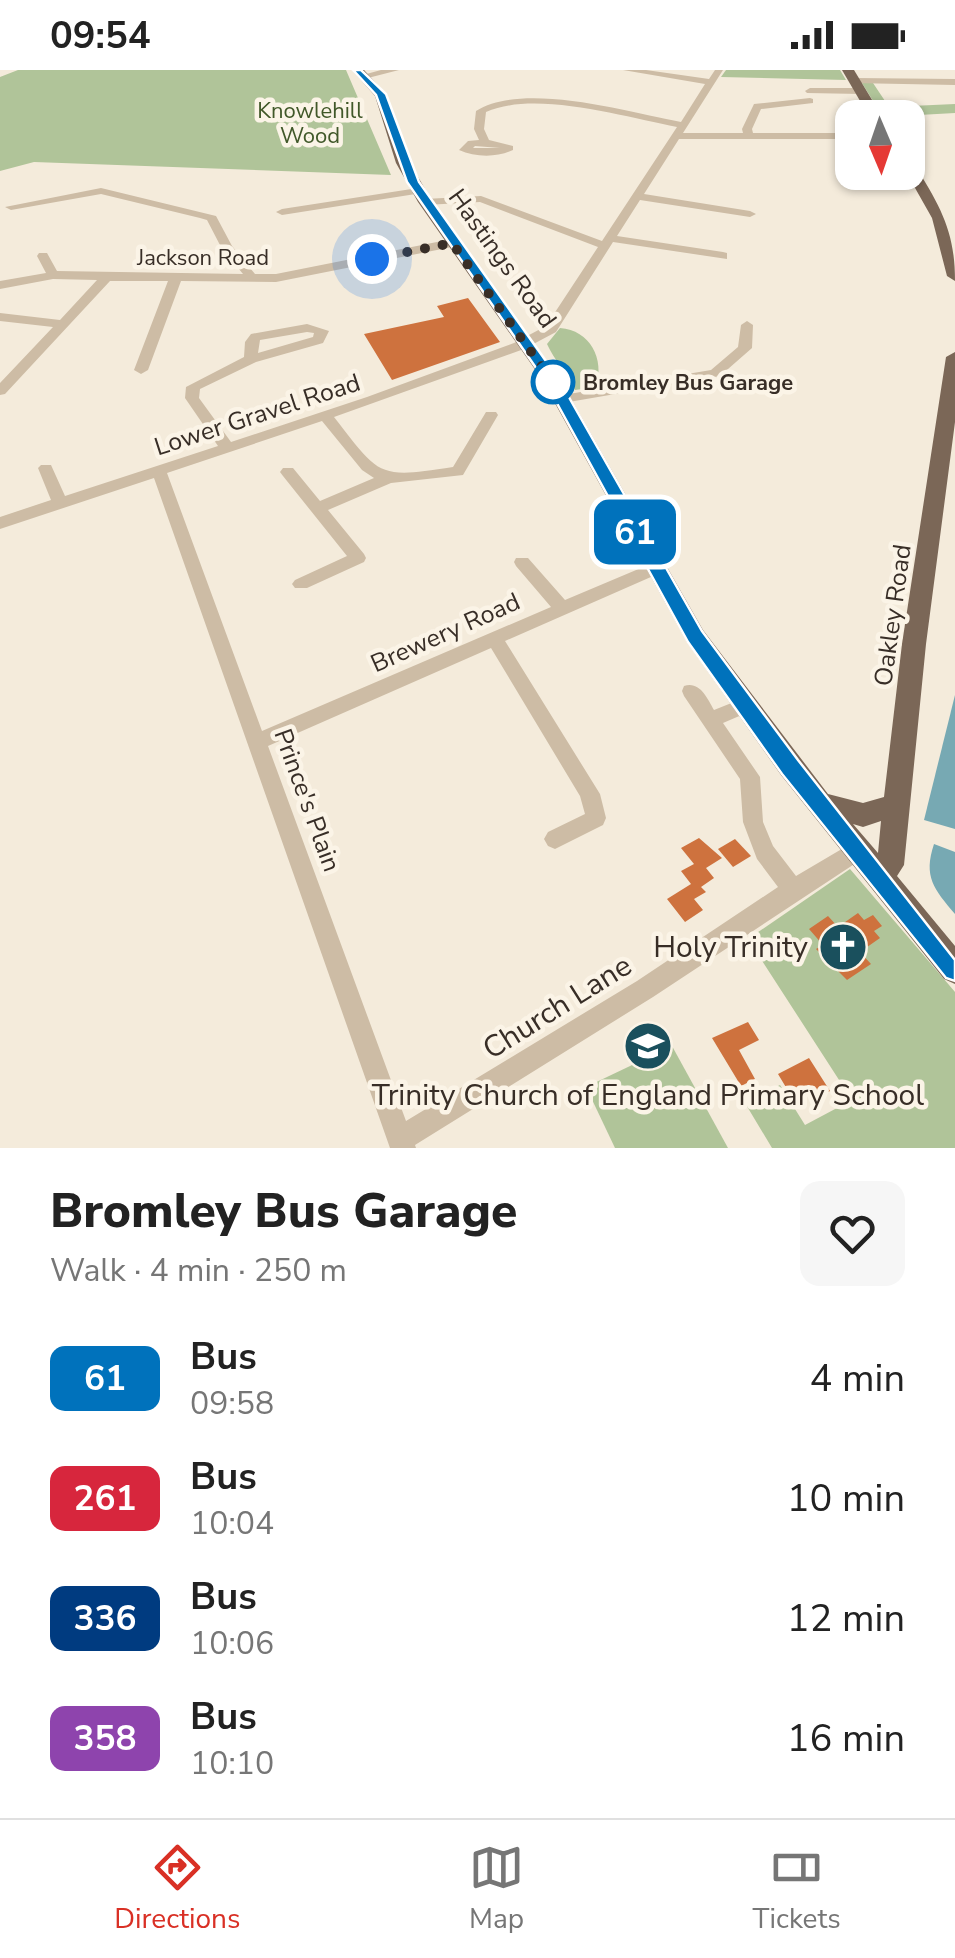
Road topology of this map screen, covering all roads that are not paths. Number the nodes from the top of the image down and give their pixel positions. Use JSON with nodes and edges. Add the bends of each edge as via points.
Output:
{"nodes":[{"id":1,"x":395,"y":70,"type":"edge"},
{"id":2,"x":627,"y":70,"type":"edge"},
{"id":3,"x":719,"y":70,"type":"edge"},
{"id":4,"x":361,"y":73,"type":"edge"},
{"id":5,"x":854,"y":81,"type":"edge"},
{"id":6,"x":710,"y":82,"type":"junction"},
{"id":7,"x":955,"y":82,"type":"edge"},
{"id":8,"x":683,"y":125,"type":"junction"},
{"id":9,"x":675,"y":136,"type":"junction"},
{"id":10,"x":835,"y":136,"type":"edge"},
{"id":11,"x":750,"y":137,"type":"junction"},
{"id":12,"x":485,"y":142,"type":"dead end"},
{"id":13,"x":923,"y":190,"type":"edge"},
{"id":14,"x":422,"y":196,"type":"junction"},
{"id":15,"x":635,"y":196,"type":"junction"},
{"id":16,"x":11,"y":207,"type":"dead end"},
{"id":17,"x":282,"y":212,"type":"dead end"},
{"id":18,"x":750,"y":214,"type":"dead end"},
{"id":19,"x":607,"y":242,"type":"junction"},
{"id":20,"x":452,"y":243,"type":"junction"},
{"id":21,"x":42,"y":256,"type":"dead end"},
{"id":22,"x":722,"y":256,"type":"dead end"},
{"id":23,"x":52,"y":275,"type":"junction"},
{"id":24,"x":107,"y":276,"type":"junction"},
{"id":25,"x":955,"y":276,"type":"edge"},
{"id":26,"x":176,"y":278,"type":"junction"},
{"id":27,"x":252,"y":278,"type":"junction"},
{"id":28,"x":0,"y":285,"type":"edge"},
{"id":29,"x":0,"y":317,"type":"edge"},
{"id":30,"x":61,"y":324,"type":"junction"},
{"id":31,"x":747,"y":326,"type":"dead end"},
{"id":32,"x":530,"y":340,"type":"junction"},
{"id":33,"x":955,"y":358,"type":"edge"},
{"id":34,"x":251,"y":359,"type":"junction"},
{"id":35,"x":141,"y":370,"type":"dead end"},
{"id":36,"x":0,"y":391,"type":"edge"},
{"id":37,"x":563,"y":398,"type":"junction"},
{"id":38,"x":324,"y":414,"type":"junction"},
{"id":39,"x":492,"y":414,"type":"dead end"},
{"id":40,"x":227,"y":447,"type":"junction"},
{"id":41,"x":46,"y":468,"type":"dead end"},
{"id":42,"x":159,"y":471,"type":"junction"},
{"id":43,"x":288,"y":472,"type":"dead end"},
{"id":44,"x":385,"y":480,"type":"junction"},
{"id":45,"x":60,"y":502,"type":"junction"},
{"id":46,"x":317,"y":508,"type":"junction"},
{"id":47,"x":0,"y":523,"type":"edge"},
{"id":48,"x":522,"y":562,"type":"dead end"},
{"id":49,"x":654,"y":569,"type":"junction"},
{"id":50,"x":300,"y":584,"type":"dead end"},
{"id":51,"x":562,"y":608,"type":"junction"},
{"id":52,"x":494,"y":638,"type":"junction"},
{"id":53,"x":690,"y":691,"type":"dead end"},
{"id":54,"x":744,"y":706,"type":"junction"},
{"id":55,"x":712,"y":719,"type":"junction"},
{"id":56,"x":257,"y":742,"type":"junction"},
{"id":57,"x":820,"y":803,"type":"junction"},
{"id":58,"x":897,"y":805,"type":"junction"},
{"id":59,"x":555,"y":839,"type":"dead end"},
{"id":60,"x":857,"y":850,"type":"junction"},
{"id":61,"x":878,"y":875,"type":"junction"},
{"id":62,"x":793,"y":890,"type":"junction"},
{"id":63,"x":955,"y":969,"type":"edge"},
{"id":64,"x":402,"y":1144,"type":"edge"}],
"edges":[{"from":1,"to":4,"type":"street"},
{"from":2,"to":6,"type":"street"},
{"from":3,"to":6,"type":"street"},
{"from":4,"to":14,"type":"main road","name":"Hastings Road","via":[[381,94],[403,163]]},
{"from":5,"to":7,"type":"street"},
{"from":5,"to":11,"type":"street","via":[[757,106]]},
{"from":6,"to":8,"type":"street"},
{"from":8,"to":9,"type":"street"},
{"from":8,"to":12,"type":"street","via":[[503,102],[481,111]]},
{"from":9,"to":11,"type":"street"},
{"from":9,"to":15,"type":"street"},
{"from":10,"to":11,"type":"street"},
{"from":13,"to":25,"type":"main road","via":[[939,218]]},
{"from":14,"to":17,"type":"street"},
{"from":14,"to":19,"type":"street","via":[[494,203]]},
{"from":14,"to":20,"type":"main road","name":"Hastings Road"},
{"from":15,"to":18,"type":"street"},
{"from":15,"to":19,"type":"street"},
{"from":16,"to":27,"type":"street","via":[[101,191],[212,218]]},
{"from":19,"to":22,"type":"street"},
{"from":19,"to":32,"type":"street","via":[[551,329]]},
{"from":20,"to":27,"type":"street","name":"Jackson Road"},
{"from":20,"to":32,"type":"main road","name":"Hastings Road"},
{"from":21,"to":23,"type":"street"},
{"from":23,"to":24,"type":"street"},
{"from":23,"to":28,"type":"street"},
{"from":24,"to":26,"type":"street","name":"Jackson Road"},
{"from":24,"to":30,"type":"street","name":"Jackson Road"},
{"from":26,"to":27,"type":"street","name":"Jackson Road"},
{"from":26,"to":35,"type":"street"},
{"from":29,"to":30,"type":"street"},
{"from":30,"to":36,"type":"street","name":"Jackson Road"},
{"from":31,"to":37,"type":"street","via":[[745,348],[715,373]]},
{"from":32,"to":37,"type":"main road","name":"Hastings Road"},
{"from":32,"to":38,"type":"street","name":"Lower Gravel Road"},
{"from":33,"to":58,"type":"main road","name":"Oakley Road"},
{"from":34,"to":34,"type":"street","via":[[256,337],[322,331],[318,340]]},
{"from":34,"to":40,"type":"street","via":[[190,391]]},
{"from":37,"to":49,"type":"main road","name":"Hastings Road"},
{"from":38,"to":40,"type":"street","name":"Lower Gravel Road"},
{"from":38,"to":44,"type":"street"},
{"from":39,"to":44,"type":"street","via":[[458,471]]},
{"from":40,"to":42,"type":"street","name":"Lower Gravel Road"},
{"from":41,"to":45,"type":"street"},
{"from":42,"to":45,"type":"street","name":"Lower Gravel Road"},
{"from":42,"to":56,"type":"street","name":"Prince's Plain"},
{"from":43,"to":46,"type":"street"},
{"from":44,"to":46,"type":"street"},
{"from":45,"to":47,"type":"street","name":"Lower Gravel Road"},
{"from":46,"to":50,"type":"street","via":[[358,558]]},
{"from":48,"to":51,"type":"street"},
{"from":49,"to":51,"type":"street","name":"Brewery Road"},
{"from":49,"to":54,"type":"main road","name":"Hastings Road"},
{"from":51,"to":52,"type":"street","name":"Brewery Road"},
{"from":52,"to":56,"type":"street","name":"Brewery Road"},
{"from":52,"to":59,"type":"street","via":[[590,794],[596,818]]},
{"from":53,"to":55,"type":"street"},
{"from":54,"to":55,"type":"street"},
{"from":54,"to":57,"type":"main road","name":"Hastings Road"},
{"from":55,"to":62,"type":"street","via":[[750,777],[753,822]]},
{"from":56,"to":64,"type":"street","name":"Prince's Plain"},
{"from":57,"to":58,"type":"main road","via":[[863,815]]},
{"from":57,"to":60,"type":"main road","name":"Hastings Road"},
{"from":58,"to":61,"type":"main road","name":"Oakley Road","via":[[890,865]]},
{"from":60,"to":61,"type":"main road","name":"Hastings Road"},
{"from":60,"to":62,"type":"street","name":"Church Lane"},
{"from":61,"to":63,"type":"main road","name":"Hastings Road"},
{"from":62,"to":64,"type":"street","name":"Church Lane"}]}
